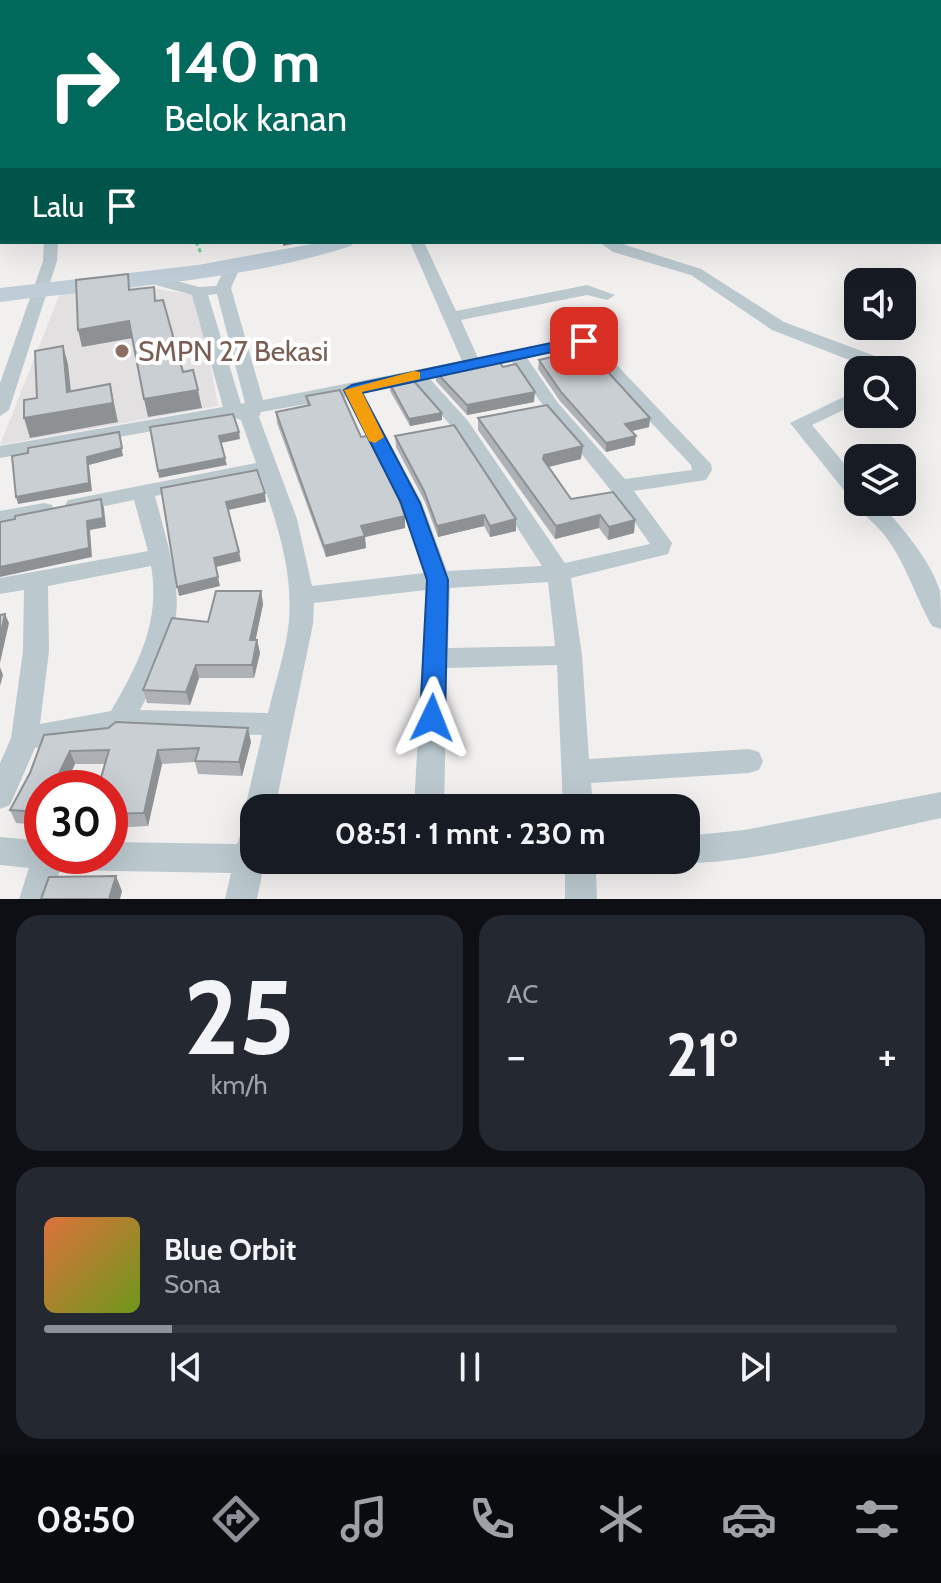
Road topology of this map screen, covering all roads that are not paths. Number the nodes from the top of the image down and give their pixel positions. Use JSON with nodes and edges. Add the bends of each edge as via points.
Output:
{"nodes":[{"id":1,"x":51,"y":244,"type":"edge"},
{"id":2,"x":338,"y":244,"type":"edge"},
{"id":3,"x":418,"y":244,"type":"edge"},
{"id":4,"x":609,"y":244,"type":"edge"},
{"id":5,"x":233,"y":265,"type":"junction"},
{"id":6,"x":139,"y":277,"type":"junction"},
{"id":7,"x":223,"y":288,"type":"junction"},
{"id":8,"x":40,"y":291,"type":"junction"},
{"id":9,"x":199,"y":292,"type":"junction"},
{"id":10,"x":0,"y":295,"type":"edge"},
{"id":11,"x":607,"y":295,"type":"dead end"},
{"id":12,"x":450,"y":317,"type":"junction"},
{"id":13,"x":516,"y":355,"type":"junction"},
{"id":14,"x":852,"y":356,"type":"edge"},
{"id":15,"x":472,"y":363,"type":"junction"},
{"id":16,"x":416,"y":375,"type":"junction"},
{"id":17,"x":352,"y":390,"type":"junction"},
{"id":18,"x":844,"y":403,"type":"edge"},
{"id":19,"x":0,"y":410,"type":"edge"},
{"id":20,"x":246,"y":411,"type":"junction"},
{"id":21,"x":469,"y":424,"type":"junction"},
{"id":22,"x":433,"y":431,"type":"edge"},
{"id":23,"x":405,"y":437,"type":"edge"},
{"id":24,"x":377,"y":442,"type":"junction"},
{"id":25,"x":0,"y":452,"type":"edge"},
{"id":26,"x":268,"y":467,"type":"junction"},
{"id":27,"x":844,"y":477,"type":"edge"},
{"id":28,"x":620,"y":486,"type":"junction"},
{"id":29,"x":143,"y":492,"type":"junction"},
{"id":30,"x":879,"y":516,"type":"edge"},
{"id":31,"x":0,"y":518,"type":"edge"},
{"id":32,"x":159,"y":557,"type":"junction"},
{"id":33,"x":559,"y":573,"type":"junction"},
{"id":34,"x":36,"y":579,"type":"junction"},
{"id":35,"x":438,"y":580,"type":"junction"},
{"id":36,"x":0,"y":586,"type":"edge"},
{"id":37,"x":304,"y":596,"type":"junction"},
{"id":38,"x":941,"y":620,"type":"edge"},
{"id":39,"x":569,"y":655,"type":"junction"},
{"id":40,"x":435,"y":658,"type":"junction"},
{"id":41,"x":120,"y":721,"type":"junction"},
{"id":42,"x":278,"y":724,"type":"junction"},
{"id":43,"x":25,"y":738,"type":"junction"},
{"id":44,"x":749,"y":761,"type":"dead end"},
{"id":45,"x":577,"y":772,"type":"junction"},
{"id":46,"x":263,"y":794,"type":"edge"},
{"id":47,"x":430,"y":794,"type":"edge"},
{"id":48,"x":578,"y":794,"type":"edge"},
{"id":49,"x":0,"y":796,"type":"edge"},
{"id":50,"x":941,"y":805,"type":"edge"},
{"id":51,"x":700,"y":849,"type":"edge"},
{"id":52,"x":0,"y":851,"type":"edge"},
{"id":53,"x":240,"y":852,"type":"edge"},
{"id":54,"x":24,"y":853,"type":"edge"},
{"id":55,"x":128,"y":855,"type":"edge"},
{"id":56,"x":43,"y":874,"type":"edge"},
{"id":57,"x":247,"y":874,"type":"edge"},
{"id":58,"x":583,"y":874,"type":"edge"},
{"id":59,"x":35,"y":899,"type":"edge"},
{"id":60,"x":241,"y":899,"type":"edge"},
{"id":61,"x":581,"y":899,"type":"edge"}],
"edges":[{"from":1,"to":8,"type":"street"},
{"from":2,"to":5,"type":"street"},
{"from":3,"to":12,"type":"street"},
{"from":4,"to":14,"type":"street","via":[[696,272],[778,326]]},
{"from":5,"to":6,"type":"street"},
{"from":5,"to":7,"type":"street"},
{"from":6,"to":8,"type":"street"},
{"from":6,"to":9,"type":"street"},
{"from":7,"to":9,"type":"street"},
{"from":7,"to":20,"type":"street"},
{"from":8,"to":10,"type":"street"},
{"from":8,"to":19,"type":"street"},
{"from":9,"to":20,"type":"street"},
{"from":11,"to":12,"type":"street","via":[[584,290]]},
{"from":12,"to":15,"type":"street"},
{"from":13,"to":15,"type":"street"},
{"from":13,"to":28,"type":"street","via":[[544,409]]},
{"from":13,"to":28,"type":"street","via":[[587,342],[701,464],[699,475]]},
{"from":15,"to":16,"type":"street"},
{"from":16,"to":17,"type":"street"},
{"from":16,"to":21,"type":"street"},
{"from":17,"to":20,"type":"street"},
{"from":17,"to":24,"type":"street"},
{"from":18,"to":27,"type":"street","via":[[800,423]]},
{"from":20,"to":25,"type":"street"},
{"from":20,"to":26,"type":"street"},
{"from":21,"to":22,"type":"street"},
{"from":21,"to":33,"type":"street"},
{"from":23,"to":24,"type":"street"},
{"from":24,"to":35,"type":"street","via":[[411,503]]},
{"from":26,"to":29,"type":"street"},
{"from":26,"to":37,"type":"street"},
{"from":28,"to":33,"type":"street","via":[[661,543],[660,549]]},
{"from":29,"to":31,"type":"street"},
{"from":29,"to":32,"type":"street"},
{"from":30,"to":38,"type":"street","via":[[923,579]]},
{"from":32,"to":34,"type":"street"},
{"from":32,"to":41,"type":"street","via":[[167,597],[164,619],[141,684]]},
{"from":33,"to":35,"type":"street"},
{"from":33,"to":39,"type":"street"},
{"from":34,"to":36,"type":"street"},
{"from":34,"to":43,"type":"street","via":[[36,651]]},
{"from":35,"to":37,"type":"street"},
{"from":35,"to":40,"type":"street"},
{"from":37,"to":42,"type":"street"},
{"from":39,"to":40,"type":"street"},
{"from":39,"to":45,"type":"street"},
{"from":40,"to":47,"type":"street"},
{"from":41,"to":42,"type":"street"},
{"from":41,"to":43,"type":"street"},
{"from":42,"to":46,"type":"street"},
{"from":43,"to":49,"type":"street"},
{"from":44,"to":45,"type":"street"},
{"from":45,"to":48,"type":"street"},
{"from":50,"to":51,"type":"street"},
{"from":52,"to":54,"type":"street"},
{"from":53,"to":55,"type":"street"},
{"from":56,"to":59,"type":"street"},
{"from":57,"to":60,"type":"street"},
{"from":58,"to":61,"type":"street"}]}
